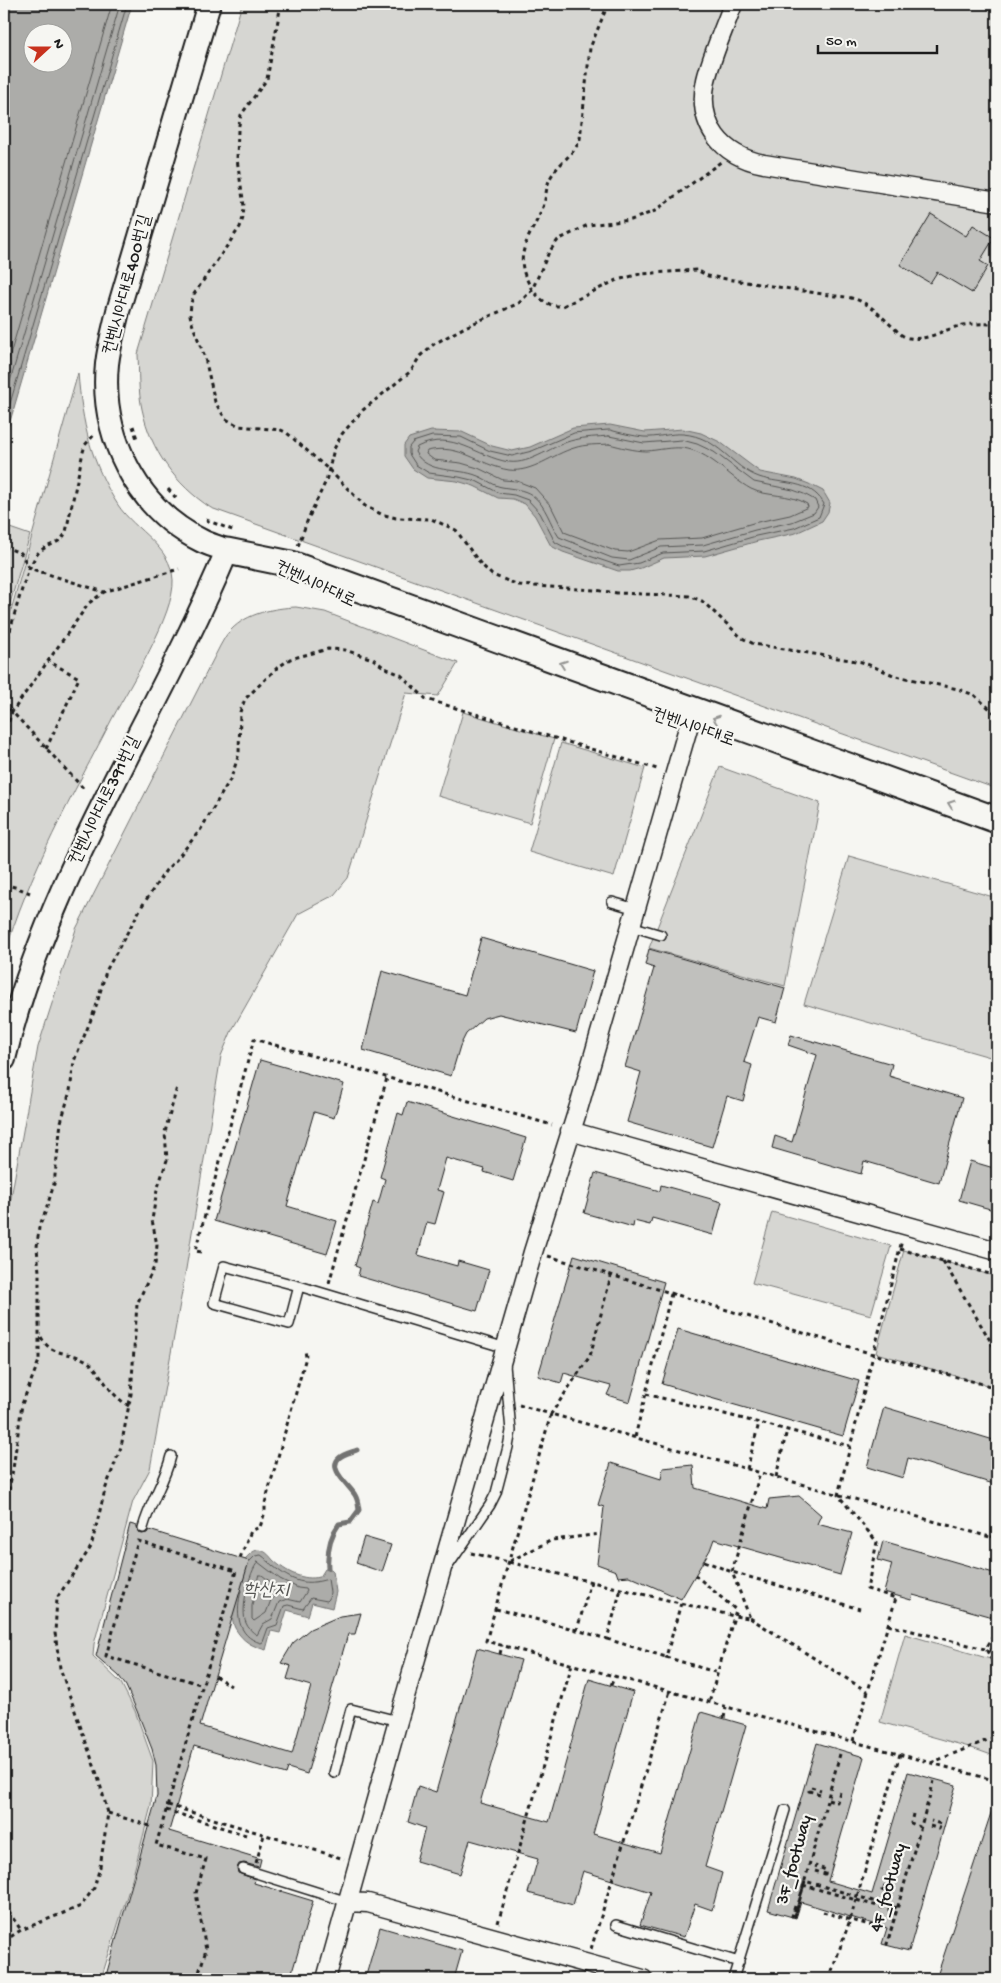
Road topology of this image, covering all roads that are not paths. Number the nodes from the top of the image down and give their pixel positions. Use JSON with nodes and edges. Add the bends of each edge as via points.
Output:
{"nodes":[{"id":1,"x":209,"y":4,"type":"edge"},
{"id":2,"x":733,"y":4,"type":"edge"},
{"id":3,"x":997,"y":202,"type":"edge"},
{"id":4,"x":232,"y":541,"type":"junction"},
{"id":5,"x":258,"y":557,"type":"junction"},
{"id":6,"x":688,"y":728,"type":"junction"},
{"id":7,"x":997,"y":820,"type":"edge"},
{"id":8,"x":997,"y":838,"type":"edge"},
{"id":9,"x":612,"y":902,"type":"dead end"},
{"id":10,"x":636,"y":908,"type":"junction"},
{"id":11,"x":631,"y":926,"type":"junction"},
{"id":12,"x":661,"y":935,"type":"dead end"},
{"id":13,"x":4,"y":1059,"type":"edge"},
{"id":14,"x":570,"y":1131,"type":"junction"},
{"id":15,"x":997,"y":1251,"type":"edge"},
{"id":16,"x":299,"y":1286,"type":"junction"},
{"id":17,"x":505,"y":1351,"type":"junction"},
{"id":18,"x":171,"y":1456,"type":"dead end"},
{"id":19,"x":143,"y":1528,"type":"dead end"},
{"id":20,"x":440,"y":1576,"type":"junction"},
{"id":21,"x":398,"y":1721,"type":"junction"},
{"id":22,"x":334,"y":1773,"type":"dead end"},
{"id":23,"x":784,"y":1810,"type":"dead end"},
{"id":24,"x":243,"y":1869,"type":"dead end"},
{"id":25,"x":348,"y":1902,"type":"junction"},
{"id":26,"x":616,"y":1925,"type":"dead end"},
{"id":27,"x":739,"y":1962,"type":"junction"},
{"id":28,"x":326,"y":1979,"type":"edge"},
{"id":29,"x":643,"y":1979,"type":"edge"},
{"id":30,"x":733,"y":1979,"type":"edge"}],
"edges":[{"from":1,"to":4,"type":"street","name":"컨벤시아대로400번길","via":[[118,311],[109,350],[106,387],[110,422],[117,444],[126,466],[144,493],[166,516],[203,541]]},
{"from":2,"to":3,"type":"street","via":[[706,80],[704,97],[705,114],[711,130],[732,153],[764,164]]},
{"from":4,"to":5,"type":"main road"},
{"from":4,"to":13,"type":"street","name":"컨벤시아대로391번길","via":[[64,883],[23,987]]},
{"from":5,"to":6,"type":"main road","name":"컨벤시아대로","via":[[341,599]]},
{"from":7,"to":5,"type":"main road","name":"컨벤시아대로","one_way":true,"via":[[292,564]]},
{"from":6,"to":8,"type":"main road","name":"컨벤시아대로"},
{"from":6,"to":10,"type":"street"},
{"from":9,"to":10,"type":"lane"},
{"from":10,"to":11,"type":"street"},
{"from":11,"to":12,"type":"lane"},
{"from":11,"to":14,"type":"street"},
{"from":14,"to":15,"type":"street"},
{"from":14,"to":17,"type":"street"},
{"from":16,"to":16,"type":"lane","via":[[224,1266],[214,1303],[289,1324]]},
{"from":16,"to":17,"type":"lane"},
{"from":17,"to":20,"type":"street"},
{"from":17,"to":20,"type":"lane","via":[[511,1432],[496,1493]]},
{"from":18,"to":19,"type":"lane"},
{"from":20,"to":21,"type":"street"},
{"from":21,"to":22,"type":"lane","via":[[351,1709]]},
{"from":21,"to":25,"type":"street"},
{"from":23,"to":27,"type":"lane"},
{"from":24,"to":25,"type":"lane"},
{"from":25,"to":28,"type":"street"},
{"from":25,"to":29,"type":"street","via":[[368,1903]]},
{"from":26,"to":27,"type":"lane"},
{"from":27,"to":30,"type":"lane"}]}
